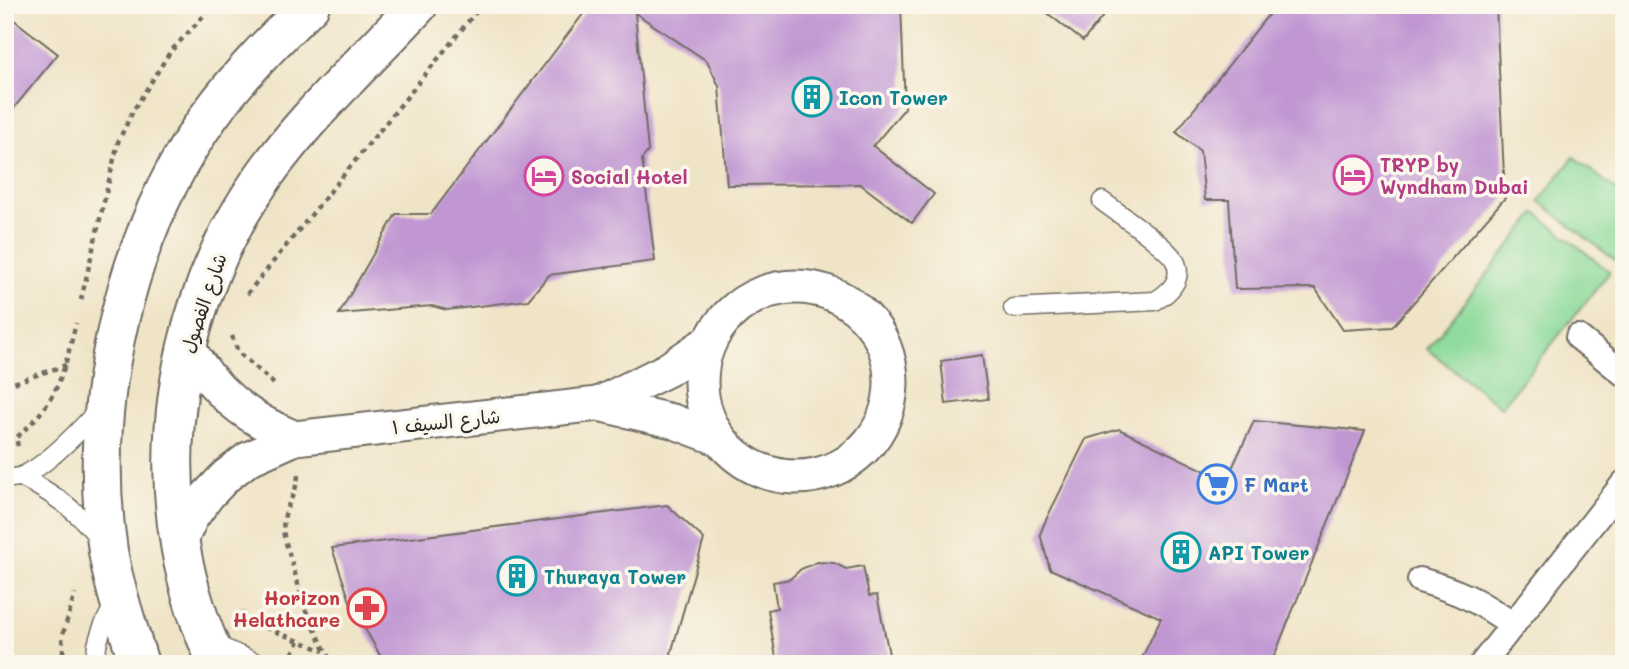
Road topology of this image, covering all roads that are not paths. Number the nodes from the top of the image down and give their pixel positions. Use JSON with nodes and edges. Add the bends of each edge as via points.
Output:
{"nodes":[{"id":1,"x":310,"y":5,"type":"edge"},
{"id":2,"x":418,"y":5,"type":"edge"},
{"id":3,"x":1102,"y":201,"type":"dead end"},
{"id":4,"x":1013,"y":308,"type":"dead end"},
{"id":5,"x":1578,"y":337,"type":"dead end"},
{"id":6,"x":710,"y":341,"type":"junction"},
{"id":7,"x":186,"y":344,"type":"junction"},
{"id":8,"x":1624,"y":374,"type":"edge"},
{"id":9,"x":107,"y":399,"type":"junction"},
{"id":10,"x":598,"y":404,"type":"junction"},
{"id":11,"x":295,"y":438,"type":"junction"},
{"id":12,"x":720,"y":439,"type":"junction"},
{"id":13,"x":13,"y":478,"type":"edge"},
{"id":14,"x":1624,"y":483,"type":"edge"},
{"id":15,"x":179,"y":544,"type":"junction"},
{"id":16,"x":109,"y":552,"type":"junction"},
{"id":17,"x":1420,"y":580,"type":"dead end"},
{"id":18,"x":119,"y":596,"type":"junction"},
{"id":19,"x":1513,"y":625,"type":"junction"},
{"id":20,"x":213,"y":653,"type":"edge"},
{"id":21,"x":95,"y":664,"type":"edge"},
{"id":22,"x":139,"y":664,"type":"edge"},
{"id":23,"x":259,"y":664,"type":"edge"},
{"id":24,"x":1482,"y":664,"type":"edge"}],
"edges":[{"from":1,"to":9,"type":"street","via":[[248,67],[177,167],[149,224],[128,285]]},
{"from":2,"to":7,"type":"street","name":"شارع الفصول","via":[[292,139],[252,192],[213,265]]},
{"from":3,"to":4,"type":"lane","via":[[1176,262],[1177,278],[1169,293],[1155,301]]},
{"from":5,"to":8,"type":"street"},
{"from":6,"to":10,"type":"street","name":"شارع السيف ١","via":[[667,370]]},
{"from":6,"to":12,"type":"street","via":[[702,370],[702,401]]},
{"from":6,"to":12,"type":"street","via":[[737,307],[755,296],[774,289],[812,288],[859,310],[883,342],[889,363],[891,385],[884,419],[862,450],[842,464],[796,477],[771,473],[746,462]]},
{"from":7,"to":11,"type":"street","via":[[199,366],[233,403]]},
{"from":7,"to":15,"type":"street","name":"شارع الفصول","via":[[175,410],[172,477]]},
{"from":9,"to":13,"type":"lane","via":[[59,449]]},
{"from":9,"to":16,"type":"street","via":[[103,496]]},
{"from":10,"to":11,"type":"street","name":"شارع السيف ١"},
{"from":10,"to":12,"type":"street","name":"شارع السيف ١","via":[[672,421]]},
{"from":11,"to":15,"type":"street","via":[[248,459],[226,476],[191,519]]},
{"from":13,"to":16,"type":"lane","via":[[61,501]]},
{"from":14,"to":19,"type":"street"},
{"from":15,"to":20,"type":"street","name":"شارع الفصول","via":[[191,597]]},
{"from":16,"to":18,"type":"street"},
{"from":17,"to":19,"type":"street","via":[[1460,591]]},
{"from":18,"to":21,"type":"lane","via":[[100,630]]},
{"from":18,"to":22,"type":"street"},
{"from":19,"to":24,"type":"street"},
{"from":20,"to":23,"type":"lane"}]}
